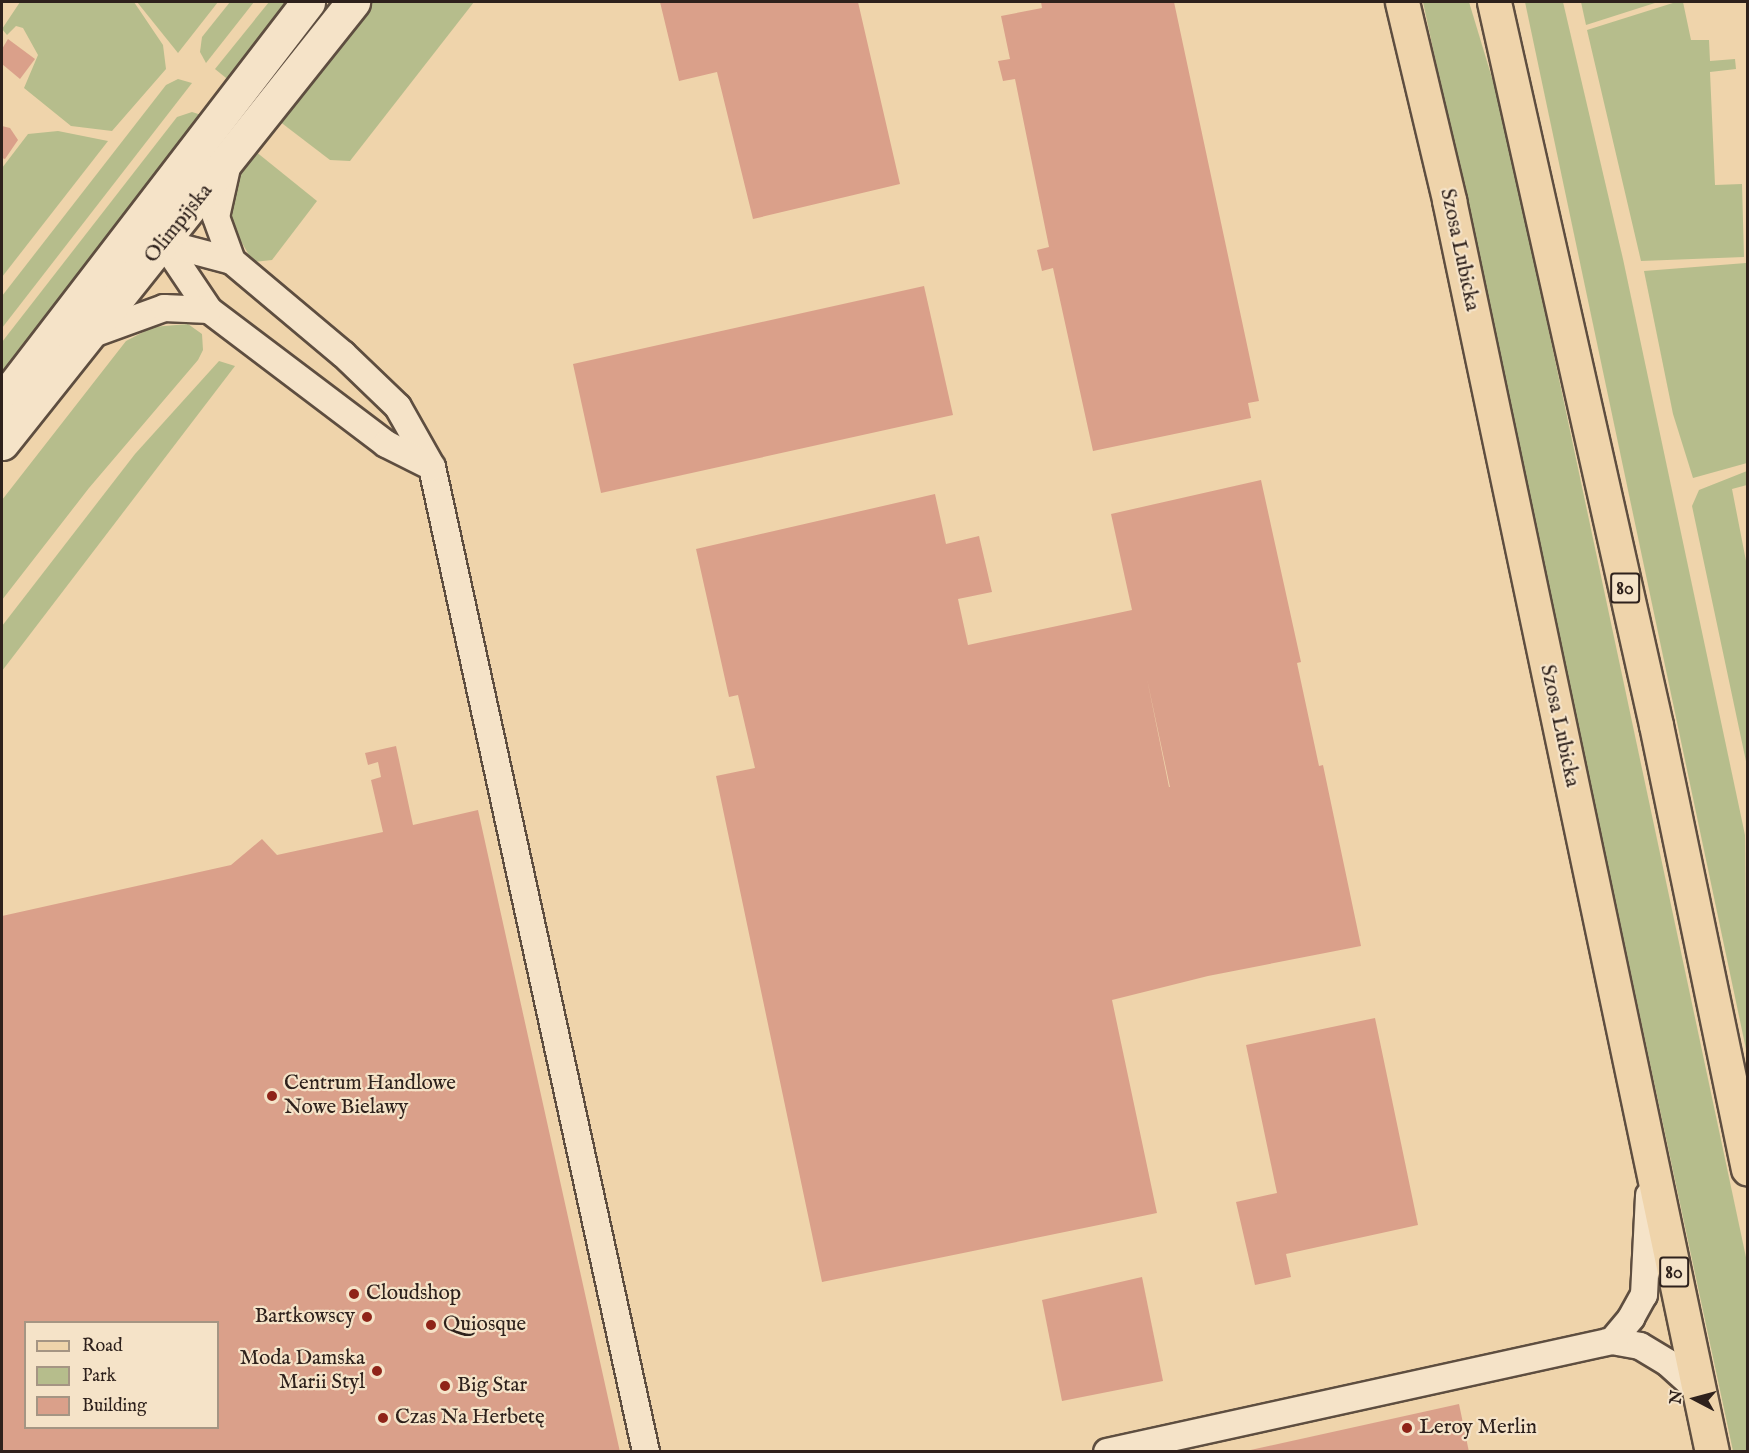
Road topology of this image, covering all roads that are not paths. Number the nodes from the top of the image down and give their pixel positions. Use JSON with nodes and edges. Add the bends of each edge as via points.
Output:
{"nodes":[{"id":1,"x":308,"y":2,"type":"edge"},
{"id":2,"x":353,"y":2,"type":"edge"},
{"id":3,"x":1402,"y":2,"type":"edge"},
{"id":4,"x":1494,"y":2,"type":"edge"},
{"id":5,"x":228,"y":164,"type":"junction"},
{"id":6,"x":169,"y":180,"type":"junction"},
{"id":7,"x":164,"y":243,"type":"junction"},
{"id":8,"x":107,"y":260,"type":"junction"},
{"id":9,"x":232,"y":261,"type":"junction"},
{"id":10,"x":209,"y":310,"type":"junction"},
{"id":11,"x":90,"y":335,"type":"junction"},
{"id":12,"x":2,"y":401,"type":"edge"},
{"id":13,"x":2,"y":443,"type":"edge"},
{"id":14,"x":432,"y":467,"type":"junction"},
{"id":15,"x":1649,"y":1152,"type":"junction"},
{"id":16,"x":1748,"y":1169,"type":"edge"},
{"id":17,"x":1612,"y":1341,"type":"junction"},
{"id":18,"x":1700,"y":1392,"type":"junction"},
{"id":19,"x":646,"y":1452,"type":"edge"},
{"id":20,"x":1107,"y":1452,"type":"edge"},
{"id":21,"x":1712,"y":1452,"type":"edge"}],
"edges":[{"from":1,"to":6,"type":"main road","name":"Olimpijska"},
{"from":2,"to":5,"type":"main road","name":"Olimpijska"},
{"from":3,"to":15,"type":"main road","name":"Szosa Lubicka","number":"80","via":[[1451,212]]},
{"from":4,"to":16,"type":"main road","number":"80","via":[[1656,725]]},
{"from":5,"to":7,"type":"main road","name":"Olimpijska"},
{"from":5,"to":9,"type":"street","via":[[216,217]]},
{"from":6,"to":7,"type":"street"},
{"from":6,"to":8,"type":"main road","name":"Olimpijska"},
{"from":7,"to":8,"type":"street"},
{"from":7,"to":9,"type":"street"},
{"from":7,"to":10,"type":"street"},
{"from":7,"to":11,"type":"main road","name":"Olimpijska"},
{"from":8,"to":12,"type":"main road","name":"Olimpijska"},
{"from":9,"to":14,"type":"street","via":[[343,354],[398,407]]},
{"from":10,"to":11,"type":"street","via":[[164,308]]},
{"from":10,"to":14,"type":"street","via":[[386,444]]},
{"from":11,"to":13,"type":"main road","name":"Olimpijska"},
{"from":14,"to":19,"type":"street"},
{"from":15,"to":17,"type":"street","via":[[1644,1296]]},
{"from":15,"to":18,"type":"main road","name":"Szosa Lubicka","number":"80"},
{"from":17,"to":18,"type":"street","via":[[1640,1347],[1668,1363]]},
{"from":17,"to":20,"type":"street"},
{"from":18,"to":21,"type":"main road","name":"Szosa Lubicka","number":"80"}]}
